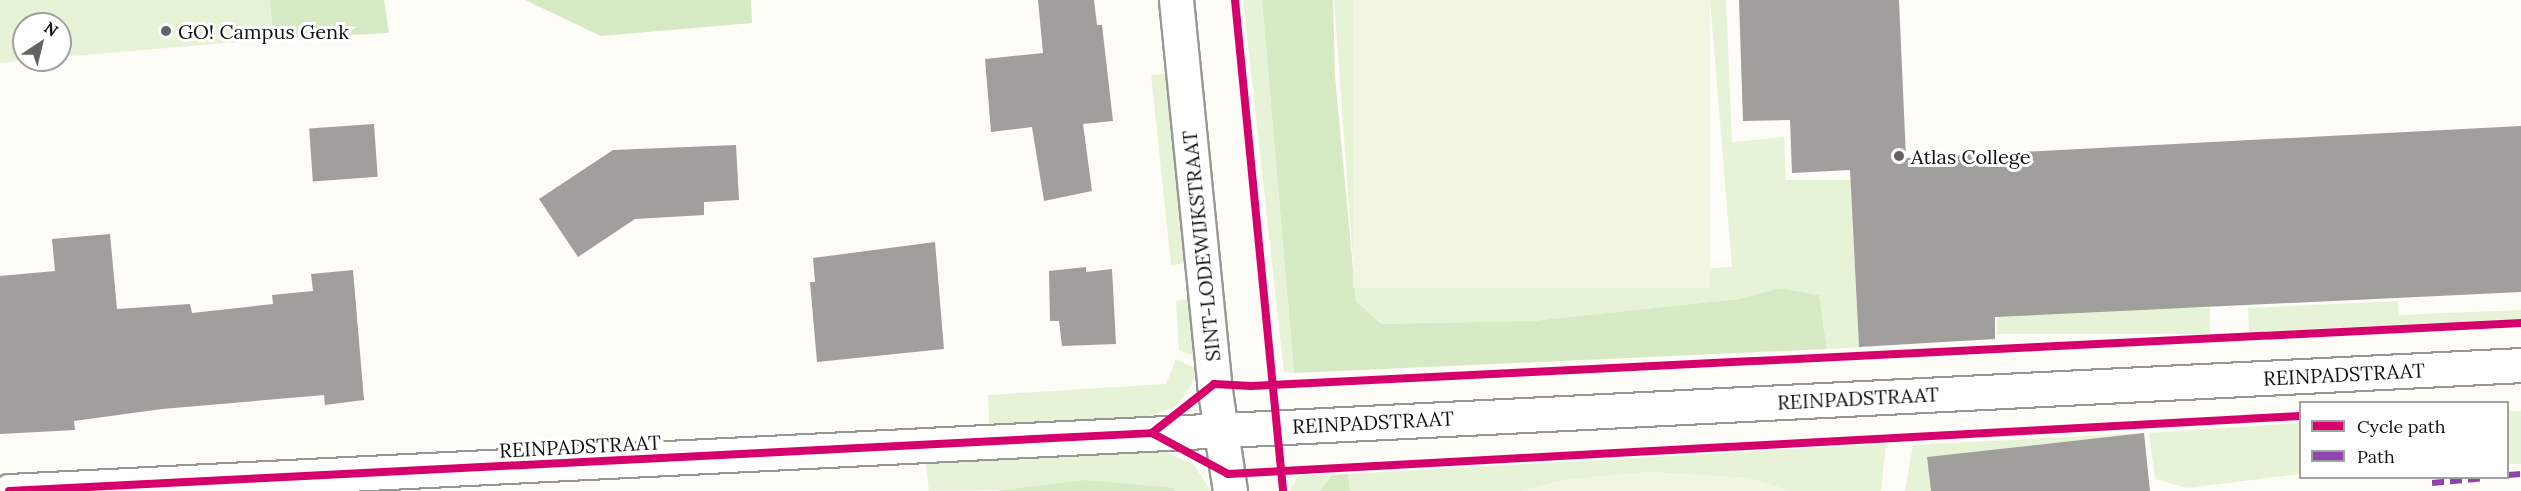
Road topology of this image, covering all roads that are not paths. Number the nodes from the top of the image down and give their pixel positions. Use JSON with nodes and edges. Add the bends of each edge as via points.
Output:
{"nodes":[{"id":1,"x":1176,"y":0,"type":"edge"},
{"id":2,"x":2521,"y":364,"type":"edge"},
{"id":3,"x":1220,"y":429,"type":"junction"},
{"id":4,"x":9,"y":491,"type":"edge"},
{"id":5,"x":1230,"y":491,"type":"edge"}],
"edges":[{"from":1,"to":3,"type":"street","name":"SINT-LODEWIJKSTRAAT"},
{"from":2,"to":3,"type":"street","name":"REINPADSTRAAT"},
{"from":3,"to":4,"type":"street","name":"REINPADSTRAAT"},
{"from":3,"to":5,"type":"street","name":"SINT-LODEWIJKSTRAAT"}]}
